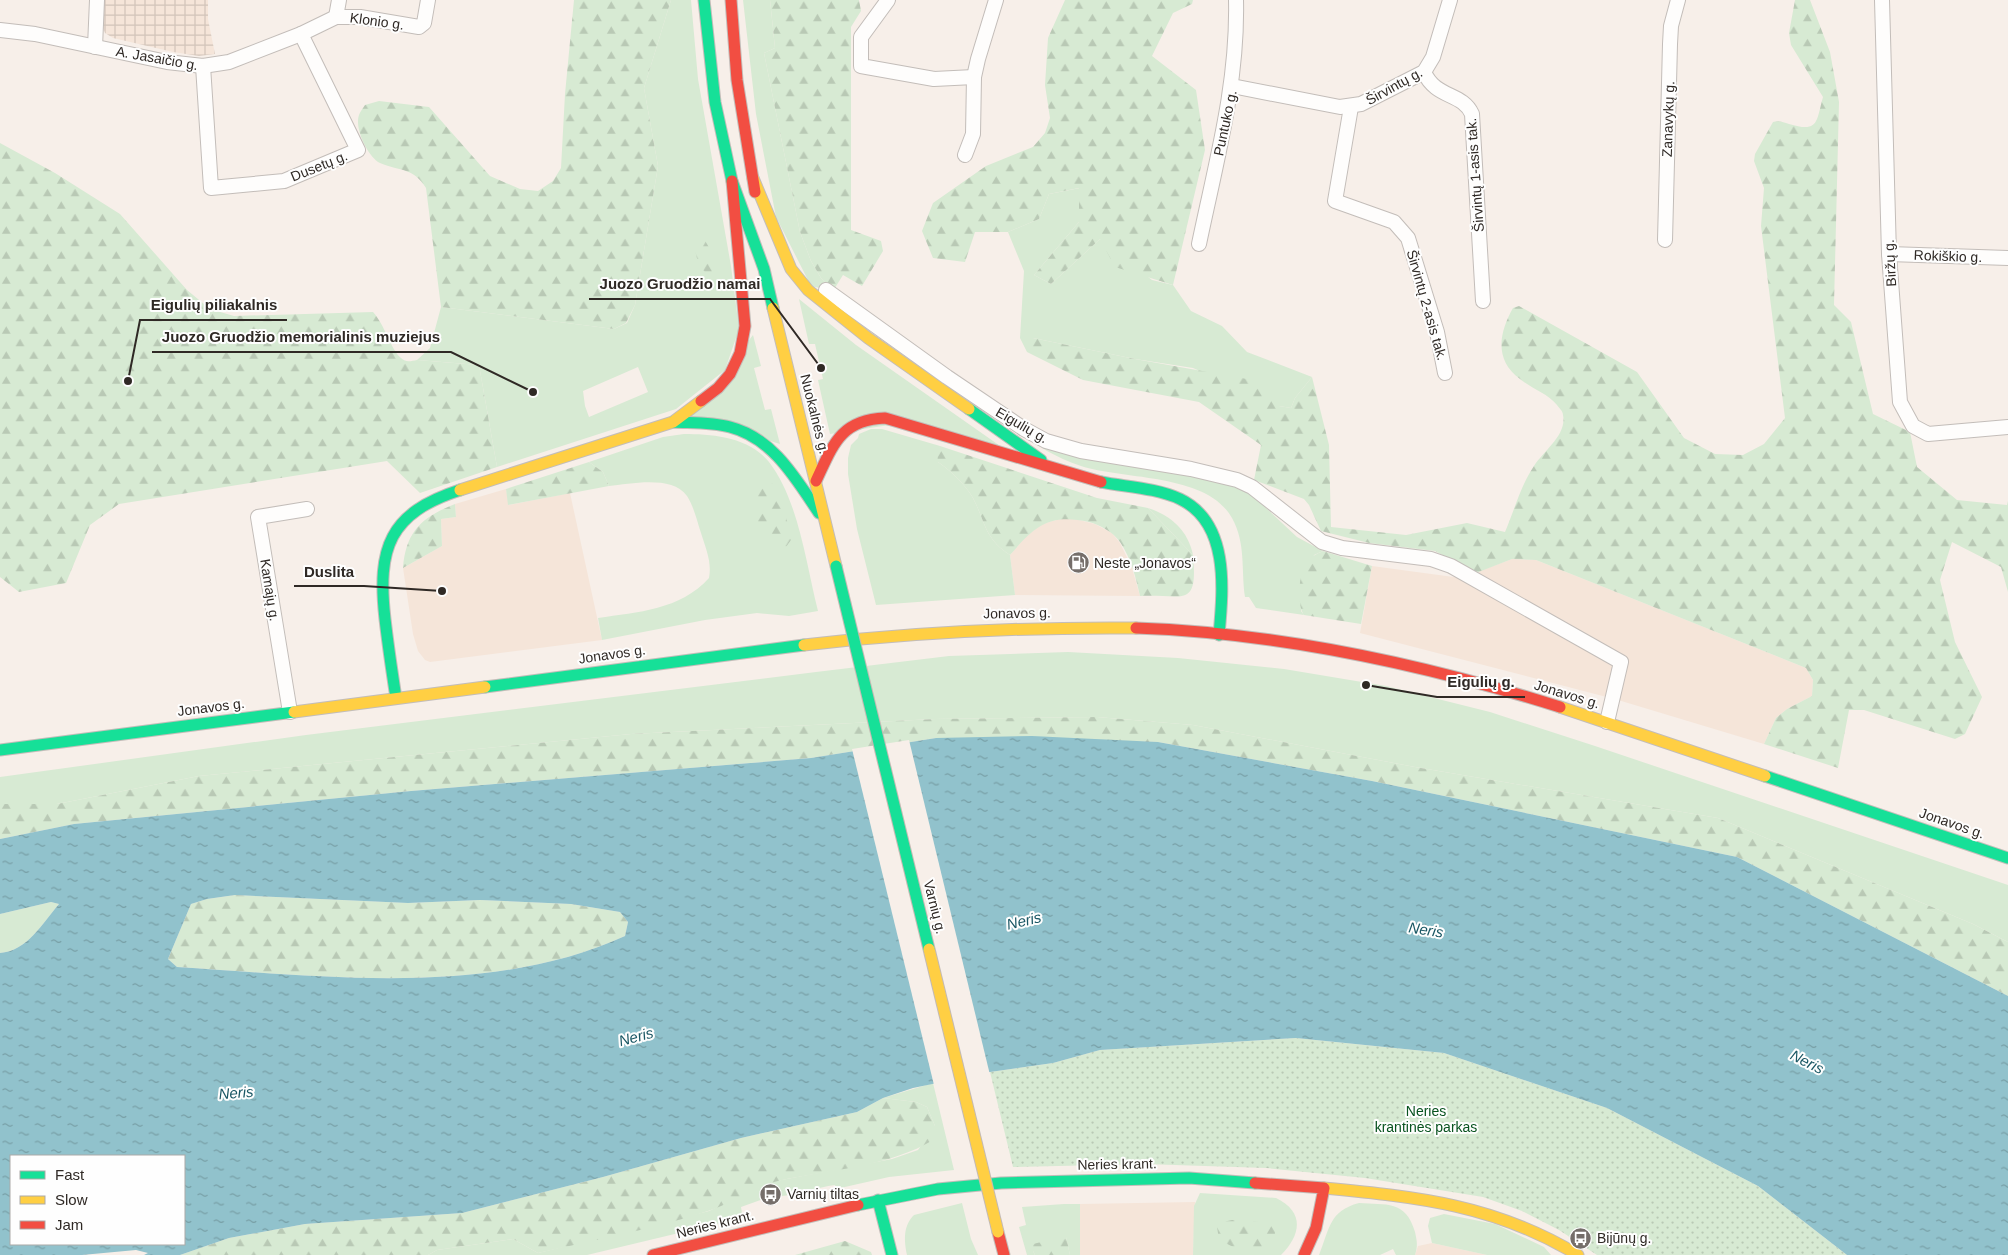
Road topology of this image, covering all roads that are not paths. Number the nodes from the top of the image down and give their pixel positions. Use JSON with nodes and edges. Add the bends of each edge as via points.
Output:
{"nodes":[{"id":1,"x":97,"y":0,"type":"edge"},
{"id":2,"x":339,"y":0,"type":"edge"},
{"id":3,"x":428,"y":0,"type":"edge"},
{"id":4,"x":704,"y":0,"type":"edge"},
{"id":5,"x":731,"y":0,"type":"edge"},
{"id":6,"x":888,"y":0,"type":"edge"},
{"id":7,"x":996,"y":0,"type":"edge"},
{"id":8,"x":1236,"y":0,"type":"edge"},
{"id":9,"x":1450,"y":0,"type":"edge"},
{"id":10,"x":1678,"y":0,"type":"edge"},
{"id":11,"x":1882,"y":0,"type":"edge"},
{"id":12,"x":336,"y":17,"type":"junction"},
{"id":13,"x":0,"y":30,"type":"edge"},
{"id":14,"x":301,"y":34,"type":"junction"},
{"id":15,"x":95,"y":47,"type":"junction"},
{"id":16,"x":203,"y":66,"type":"junction"},
{"id":17,"x":1424,"y":72,"type":"junction"},
{"id":18,"x":974,"y":77,"type":"junction"},
{"id":19,"x":1232,"y":86,"type":"junction"},
{"id":20,"x":1351,"y":107,"type":"junction"},
{"id":21,"x":965,"y":155,"type":"dead end"},
{"id":22,"x":753,"y":178,"type":"junction"},
{"id":23,"x":732,"y":182,"type":"junction"},
{"id":24,"x":1665,"y":240,"type":"dead end"},
{"id":25,"x":1199,"y":244,"type":"dead end"},
{"id":26,"x":1889,"y":254,"type":"junction"},
{"id":27,"x":2008,"y":258,"type":"edge"},
{"id":28,"x":764,"y":269,"type":"junction"},
{"id":29,"x":826,"y":290,"type":"dead end"},
{"id":30,"x":1483,"y":301,"type":"dead end"},
{"id":31,"x":872,"y":332,"type":"junction"},
{"id":32,"x":1445,"y":373,"type":"dead end"},
{"id":33,"x":673,"y":422,"type":"junction"},
{"id":34,"x":2008,"y":427,"type":"edge"},
{"id":35,"x":1050,"y":466,"type":"junction"},
{"id":36,"x":816,"y":481,"type":"junction"},
{"id":37,"x":306,"y":509,"type":"dead end"},
{"id":38,"x":826,"y":523,"type":"junction"},
{"id":39,"x":836,"y":566,"type":"joint"},
{"id":40,"x":1219,"y":635,"type":"junction"},
{"id":41,"x":396,"y":698,"type":"junction"},
{"id":42,"x":290,"y":712,"type":"junction"},
{"id":43,"x":1607,"y":722,"type":"junction"},
{"id":44,"x":0,"y":750,"type":"edge"},
{"id":45,"x":2008,"y":858,"type":"edge"},
{"id":46,"x":1324,"y":1188,"type":"junction"},
{"id":47,"x":878,"y":1200,"type":"junction"},
{"id":48,"x":694,"y":1244,"type":"junction"},
{"id":49,"x":652,"y":1255,"type":"edge"},
{"id":50,"x":676,"y":1255,"type":"edge"},
{"id":51,"x":892,"y":1255,"type":"edge"},
{"id":52,"x":1004,"y":1255,"type":"edge"},
{"id":53,"x":1304,"y":1255,"type":"edge"},
{"id":54,"x":1578,"y":1255,"type":"edge"}],
"edges":[{"from":1,"to":15,"type":"street"},
{"from":2,"to":12,"type":"street"},
{"from":3,"to":12,"type":"street","name":"Klonio g.","via":[[424,23],[419,27],[360,17]]},
{"from":4,"to":23,"type":"main road","name":"Nuokalnės g.","via":[[715,102]]},
{"from":5,"to":22,"type":"main road","name":"Nuokalnės g.","via":[[738,80]]},
{"from":6,"to":18,"type":"street","via":[[861,37],[861,66],[934,79]]},
{"from":7,"to":18,"type":"street"},
{"from":8,"to":19,"type":"street","name":"Puntuko g.","via":[[1236,54]]},
{"from":9,"to":17,"type":"street","name":"Širvintų g.","via":[[1433,57]]},
{"from":10,"to":24,"type":"street","name":"Zanavykų g.","via":[[1670,44]]},
{"from":11,"to":26,"type":"street","name":"Biržų g."},
{"from":12,"to":14,"type":"street","name":"A. Jasaičio g."},
{"from":13,"to":15,"type":"street","name":"A. Jasaičio g."},
{"from":14,"to":16,"type":"street","name":"A. Jasaičio g.","via":[[229,62]]},
{"from":14,"to":16,"type":"street","name":"Dusetų g.","via":[[358,150],[284,181],[211,188]]},
{"from":15,"to":16,"type":"street","name":"A. Jasaičio g."},
{"from":17,"to":20,"type":"street","name":"Širvintų g."},
{"from":17,"to":30,"type":"street","name":"Širvintų 1-asis tak.","via":[[1433,87],[1465,104],[1472,114]]},
{"from":18,"to":21,"type":"street","via":[[972,134]]},
{"from":19,"to":20,"type":"street","name":"Širvintų g."},
{"from":19,"to":25,"type":"street","name":"Puntuko g."},
{"from":20,"to":32,"type":"street","name":"Širvintų 2-asis tak.","via":[[1335,201],[1394,222],[1408,238]]},
{"from":22,"to":28,"type":"main road","name":"Nuokalnės g."},
{"from":22,"to":31,"type":"main road","via":[[790,270],[820,302]]},
{"from":23,"to":28,"type":"main road","name":"Nuokalnės g."},
{"from":23,"to":33,"type":"main road","via":[[745,326],[740,353],[730,374],[718,388]]},
{"from":26,"to":27,"type":"street","name":"Rokiškio g."},
{"from":26,"to":34,"type":"street","name":"Biržų g.","via":[[1900,402],[1913,426],[1928,434]]},
{"from":28,"to":36,"type":"main road","name":"Nuokalnės g."},
{"from":29,"to":31,"type":"street","name":"Eigulių g."},
{"from":31,"to":35,"type":"main road"},
{"from":31,"to":43,"type":"street","name":"Eigulių g.","via":[[1046,441],[1081,451],[1237,480],[1252,487],[1322,542],[1451,566],[1621,662]]},
{"from":33,"to":38,"type":"main road","via":[[730,427],[760,441],[782,460]]},
{"from":33,"to":41,"type":"main road","via":[[435,498],[408,515],[389,542],[381,568]]},
{"from":35,"to":36,"type":"main road","via":[[885,418],[872,418],[851,424],[844,430]]},
{"from":35,"to":40,"type":"main road","via":[[1087,478],[1176,497],[1199,513],[1209,527],[1220,562],[1222,600]]},
{"from":36,"to":38,"type":"main road","name":"Nuokalnės g."},
{"from":37,"to":42,"type":"street","name":"Kamajų g.","via":[[258,517]]},
{"from":38,"to":39,"type":"main road","name":"Nuokalnės g."},
{"from":39,"to":52,"type":"main road","name":"Varnių g.","bridge":true},
{"from":40,"to":41,"type":"main road","name":"Jonavos g.","via":[[1116,628],[1020,627],[920,633]]},
{"from":40,"to":43,"type":"main road","name":"Jonavos g.","via":[[1317,648],[1416,667]]},
{"from":41,"to":42,"type":"main road","name":"Jonavos g."},
{"from":42,"to":44,"type":"main road","name":"Jonavos g."},
{"from":43,"to":45,"type":"main road","name":"Jonavos g."},
{"from":46,"to":47,"type":"main road","name":"Neries krant.","via":[[1189,1178],[1039,1181],[938,1189]]},
{"from":46,"to":53,"type":"main road","via":[[1316,1228]]},
{"from":46,"to":54,"type":"main road","name":"Neries krant.","via":[[1403,1195],[1461,1205],[1536,1230]]},
{"from":47,"to":48,"type":"main road","name":"Neries krant."},
{"from":47,"to":51,"type":"main road"},
{"from":48,"to":49,"type":"main road","name":"Neries krant."},
{"from":48,"to":50,"type":"street"}]}
